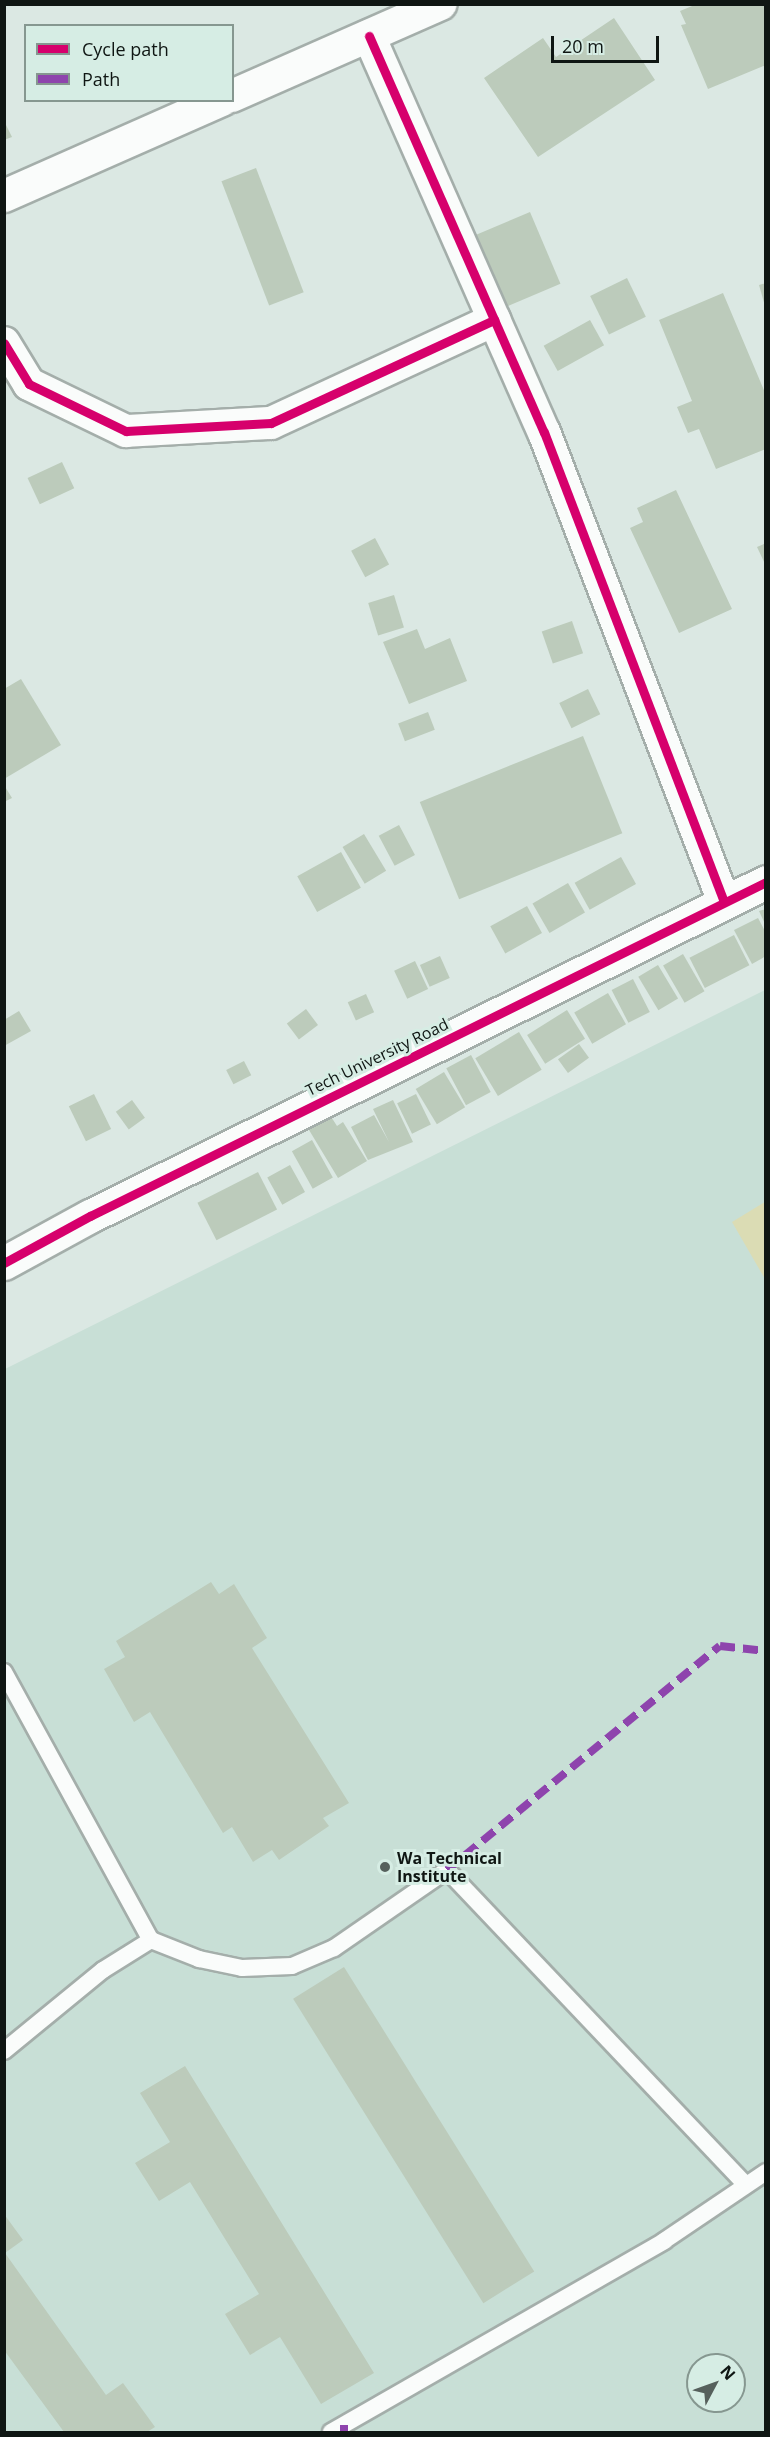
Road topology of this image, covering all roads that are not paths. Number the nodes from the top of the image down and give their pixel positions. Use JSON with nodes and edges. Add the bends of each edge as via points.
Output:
{"nodes":[{"id":1,"x":441,"y":4,"type":"edge"},
{"id":2,"x":369,"y":36,"type":"junction"},
{"id":3,"x":234,"y":95,"type":"edge"},
{"id":4,"x":217,"y":102,"type":"edge"},
{"id":5,"x":4,"y":196,"type":"edge"},
{"id":6,"x":494,"y":320,"type":"junction"},
{"id":7,"x":4,"y":343,"type":"edge"},
{"id":8,"x":765,"y":882,"type":"edge"},
{"id":9,"x":724,"y":902,"type":"junction"},
{"id":10,"x":4,"y":1263,"type":"edge"},
{"id":11,"x":4,"y":1672,"type":"edge"},
{"id":12,"x":151,"y":1940,"type":"junction"},
{"id":13,"x":4,"y":2051,"type":"edge"},
{"id":14,"x":765,"y":2172,"type":"edge"},
{"id":15,"x":746,"y":2185,"type":"junction"},
{"id":16,"x":331,"y":2433,"type":"edge"}],
"edges":[{"from":1,"to":2,"type":"street"},
{"from":2,"to":3,"type":"street"},
{"from":2,"to":6,"type":"street"},
{"from":4,"to":5,"type":"street"},
{"from":6,"to":7,"type":"street","via":[[271,423],[126,431],[29,384]]},
{"from":6,"to":9,"type":"street","via":[[544,432]]},
{"from":8,"to":9,"type":"street","name":"Tech University Road"},
{"from":9,"to":10,"type":"street","name":"Tech University Road","via":[[101,1210]]},
{"from":11,"to":12,"type":"lane"},
{"from":12,"to":13,"type":"lane","via":[[103,1970]]},
{"from":12,"to":15,"type":"lane","via":[[199,1959],[242,1968],[292,1966],[334,1948],[447,1870]]},
{"from":14,"to":15,"type":"lane"},
{"from":15,"to":16,"type":"lane","via":[[664,2241]]}]}
